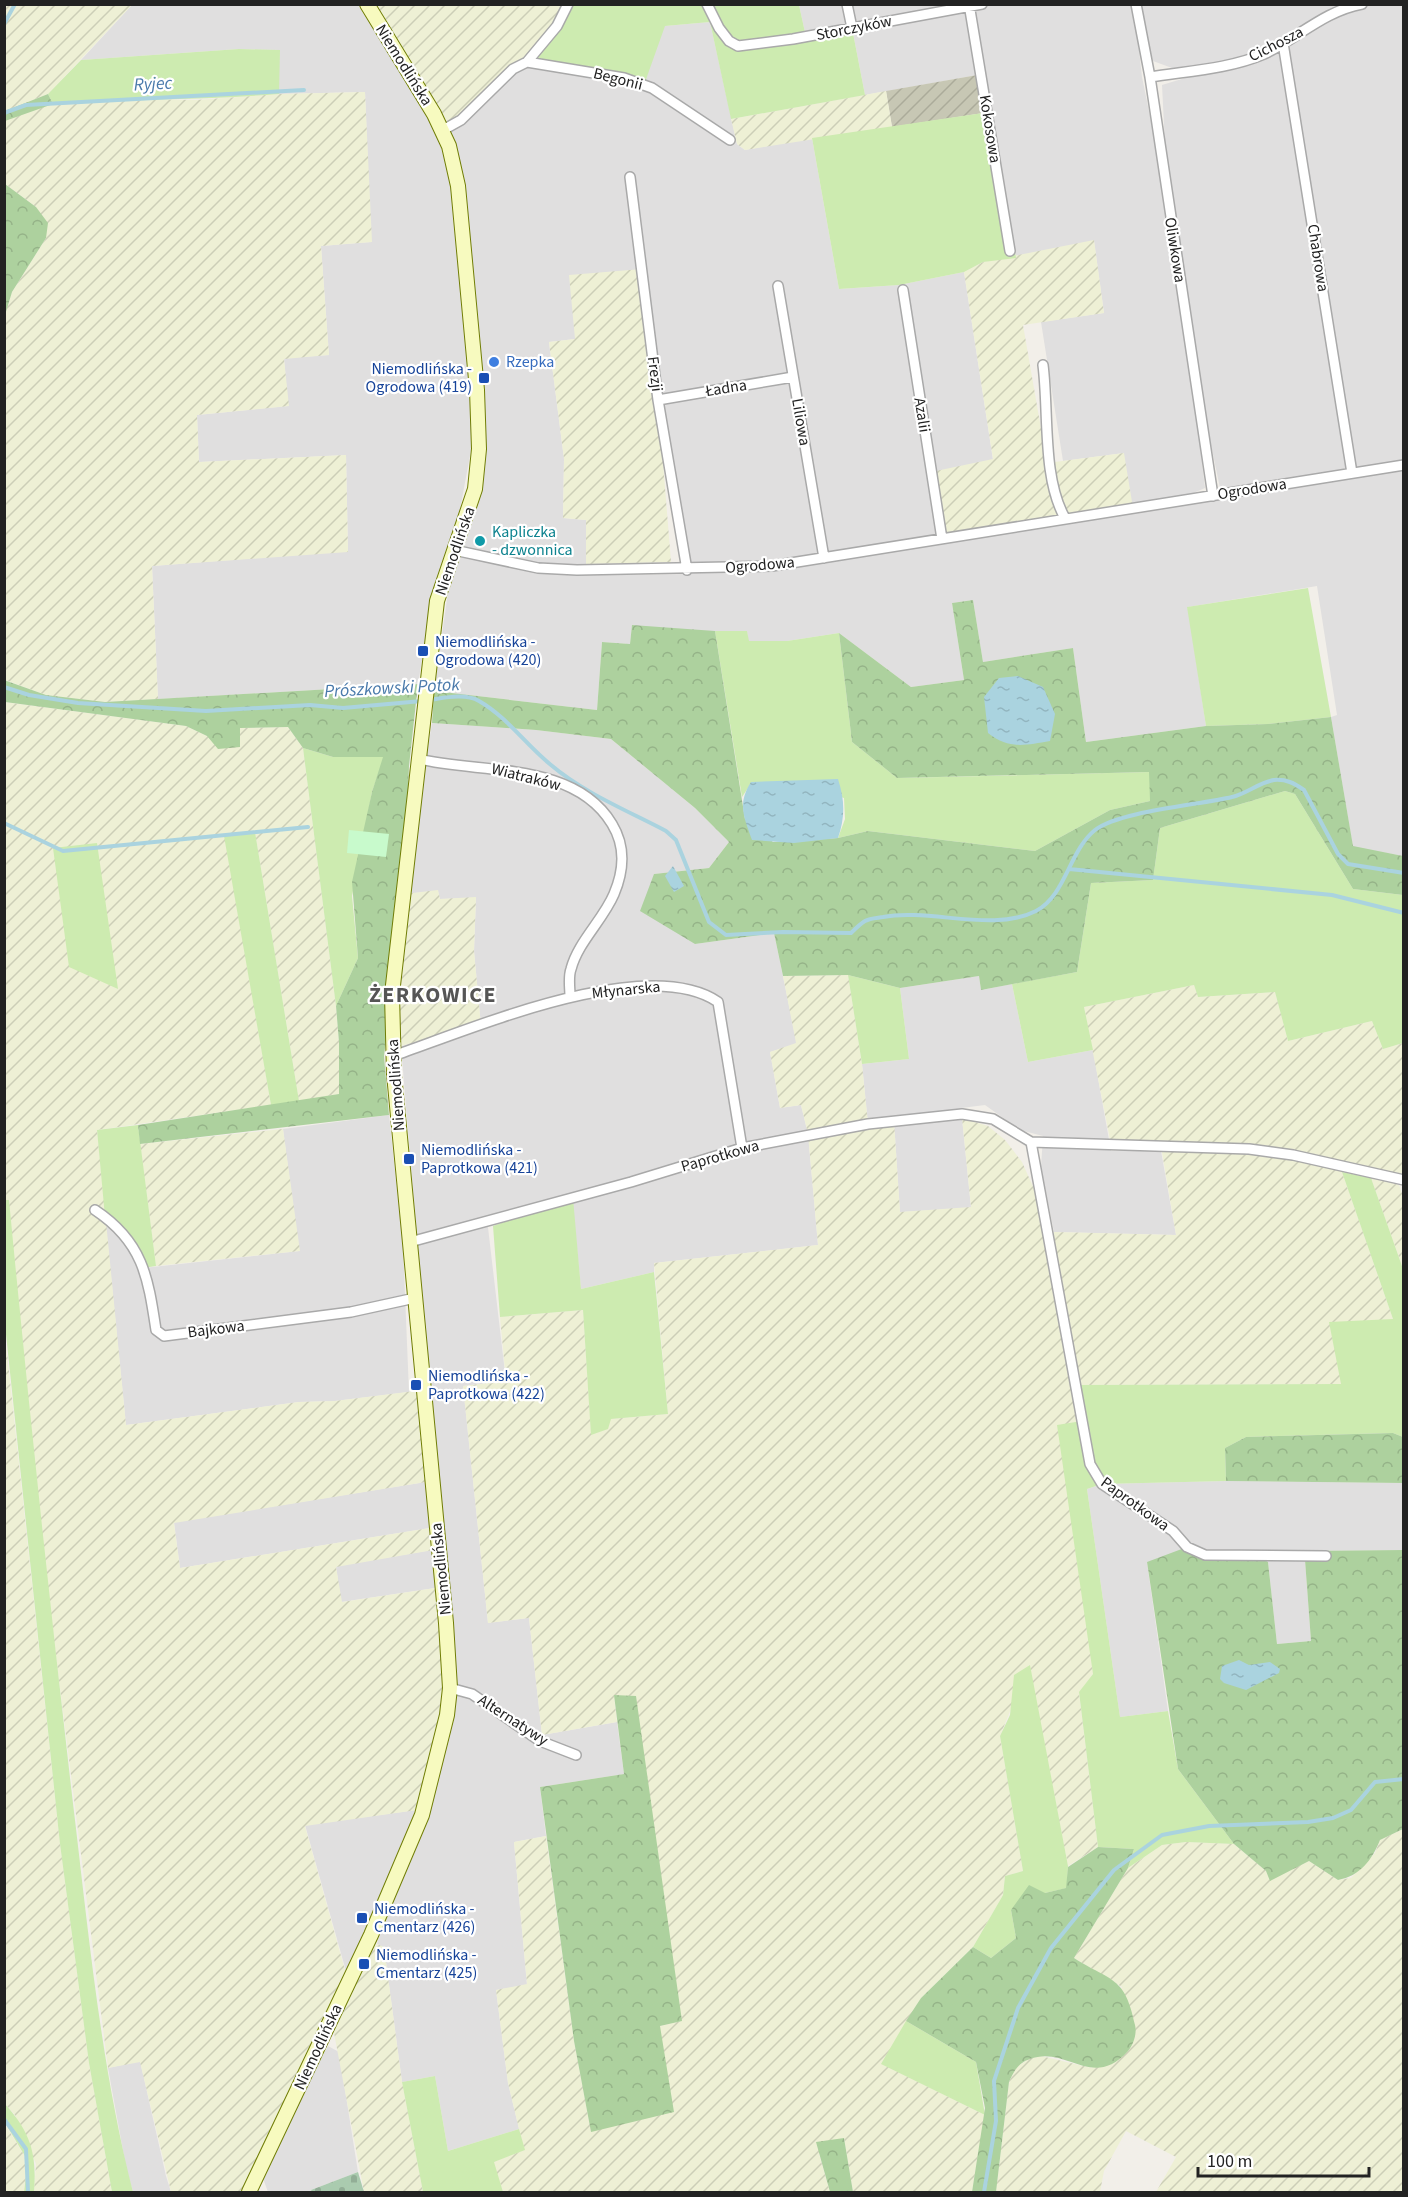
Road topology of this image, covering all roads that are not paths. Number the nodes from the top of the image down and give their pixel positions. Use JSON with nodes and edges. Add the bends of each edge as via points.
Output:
{"nodes":[{"id":1,"x":367,"y":4,"type":"edge"},
{"id":2,"x":568,"y":4,"type":"edge"},
{"id":3,"x":707,"y":4,"type":"edge"},
{"id":4,"x":848,"y":4,"type":"edge"},
{"id":5,"x":982,"y":4,"type":"edge"},
{"id":6,"x":1136,"y":4,"type":"edge"},
{"id":7,"x":1362,"y":4,"type":"edge"},
{"id":8,"x":969,"y":5,"type":"edge"},
{"id":9,"x":852,"y":28,"type":"junction"},
{"id":10,"x":1283,"y":43,"type":"junction"},
{"id":11,"x":527,"y":62,"type":"junction"},
{"id":12,"x":1150,"y":77,"type":"junction"},
{"id":13,"x":443,"y":130,"type":"junction"},
{"id":14,"x":730,"y":140,"type":"dead end"},
{"id":15,"x":630,"y":177,"type":"dead end"},
{"id":16,"x":1010,"y":251,"type":"dead end"},
{"id":17,"x":778,"y":286,"type":"dead end"},
{"id":18,"x":903,"y":291,"type":"dead end"},
{"id":19,"x":1043,"y":365,"type":"dead end"},
{"id":20,"x":794,"y":377,"type":"junction"},
{"id":21,"x":658,"y":400,"type":"junction"},
{"id":22,"x":1403,"y":467,"type":"edge"},
{"id":23,"x":1352,"y":472,"type":"junction"},
{"id":24,"x":1213,"y":496,"type":"junction"},
{"id":25,"x":1065,"y":518,"type":"junction"},
{"id":26,"x":942,"y":539,"type":"junction"},
{"id":27,"x":454,"y":550,"type":"junction"},
{"id":28,"x":824,"y":558,"type":"junction"},
{"id":29,"x":687,"y":570,"type":"junction"},
{"id":30,"x":419,"y":759,"type":"junction"},
{"id":31,"x":570,"y":996,"type":"junction"},
{"id":32,"x":393,"y":1056,"type":"junction"},
{"id":33,"x":1031,"y":1142,"type":"junction"},
{"id":34,"x":742,"y":1148,"type":"junction"},
{"id":35,"x":1404,"y":1180,"type":"edge"},
{"id":36,"x":95,"y":1210,"type":"dead end"},
{"id":37,"x":410,"y":1242,"type":"junction"},
{"id":38,"x":415,"y":1298,"type":"junction"},
{"id":39,"x":1326,"y":1556,"type":"dead end"},
{"id":40,"x":450,"y":1688,"type":"junction"},
{"id":41,"x":576,"y":1755,"type":"dead end"},
{"id":42,"x":249,"y":2193,"type":"edge"}],
"edges":[{"from":1,"to":13,"type":"main road","name":"Niemodlińska"},
{"from":2,"to":11,"type":"street","via":[[557,26]]},
{"from":3,"to":9,"type":"street","name":"Storczyków","via":[[719,28],[738,46]]},
{"from":4,"to":9,"type":"street"},
{"from":5,"to":8,"type":"street","name":"Storczyków"},
{"from":6,"to":12,"type":"street","name":"Oliwkowa"},
{"from":7,"to":10,"type":"street","name":"Cichosza","via":[[1331,13]]},
{"from":8,"to":9,"type":"street","name":"Storczyków"},
{"from":8,"to":16,"type":"street","name":"Kokosowa"},
{"from":10,"to":12,"type":"street","name":"Cichosza","via":[[1236,63]]},
{"from":10,"to":23,"type":"street","name":"Chabrowa"},
{"from":11,"to":13,"type":"street","via":[[513,69],[461,120]]},
{"from":11,"to":14,"type":"street","name":"Begonii","via":[[624,78],[652,88]]},
{"from":12,"to":24,"type":"street","name":"Oliwkowa"},
{"from":13,"to":27,"type":"main road","name":"Niemodlińska","via":[[458,186],[480,430],[475,489]]},
{"from":15,"to":21,"type":"street","name":"Frezji"},
{"from":17,"to":20,"type":"street","name":"Liliowa"},
{"from":18,"to":26,"type":"street","name":"Azalii"},
{"from":19,"to":25,"type":"street","via":[[1052,482],[1056,503]]},
{"from":20,"to":21,"type":"street","name":"Ładna"},
{"from":20,"to":28,"type":"street","name":"Liliowa"},
{"from":21,"to":29,"type":"street","name":"Frezji"},
{"from":22,"to":23,"type":"street","name":"Ogrodowa"},
{"from":23,"to":24,"type":"street","name":"Ogrodowa"},
{"from":24,"to":25,"type":"street","name":"Ogrodowa"},
{"from":25,"to":26,"type":"street","name":"Ogrodowa"},
{"from":26,"to":28,"type":"street","name":"Ogrodowa"},
{"from":27,"to":29,"type":"street","name":"Ogrodowa","via":[[538,568]]},
{"from":27,"to":30,"type":"main road","name":"Niemodlińska","via":[[437,601]]},
{"from":28,"to":29,"type":"street","name":"Ogrodowa","via":[[772,566]]},
{"from":30,"to":31,"type":"street","name":"Wiatraków","via":[[492,767],[549,780],[576,790],[606,814],[617,832],[623,856],[621,873],[614,895],[570,970]]},
{"from":30,"to":32,"type":"main road","name":"Niemodlińska","via":[[392,994]]},
{"from":31,"to":32,"type":"street","name":"Młynarska"},
{"from":31,"to":34,"type":"street","name":"Młynarska","via":[[667,985],[718,1002]]},
{"from":32,"to":37,"type":"main road","name":"Niemodlińska"},
{"from":33,"to":34,"type":"street","name":"Paprotkowa","via":[[993,1119],[962,1114],[868,1124]]},
{"from":33,"to":35,"type":"street","name":"Paprotkowa","via":[[1249,1149]]},
{"from":33,"to":39,"type":"street","name":"Paprotkowa","via":[[1056,1263],[1076,1393],[1095,1475],[1198,1553],[1261,1558]]},
{"from":34,"to":37,"type":"street","name":"Paprotkowa"},
{"from":36,"to":38,"type":"street","name":"Bajkowa","via":[[115,1223],[130,1241],[150,1292],[156,1330],[164,1336],[351,1312]]},
{"from":37,"to":38,"type":"main road","name":"Niemodlińska"},
{"from":38,"to":40,"type":"main road","name":"Niemodlińska"},
{"from":40,"to":41,"type":"street","name":"Alternatywy","via":[[472,1694],[540,1742]]},
{"from":40,"to":42,"type":"main road","name":"Niemodlińska","via":[[441,1748],[422,1815],[371,1935]]}]}
